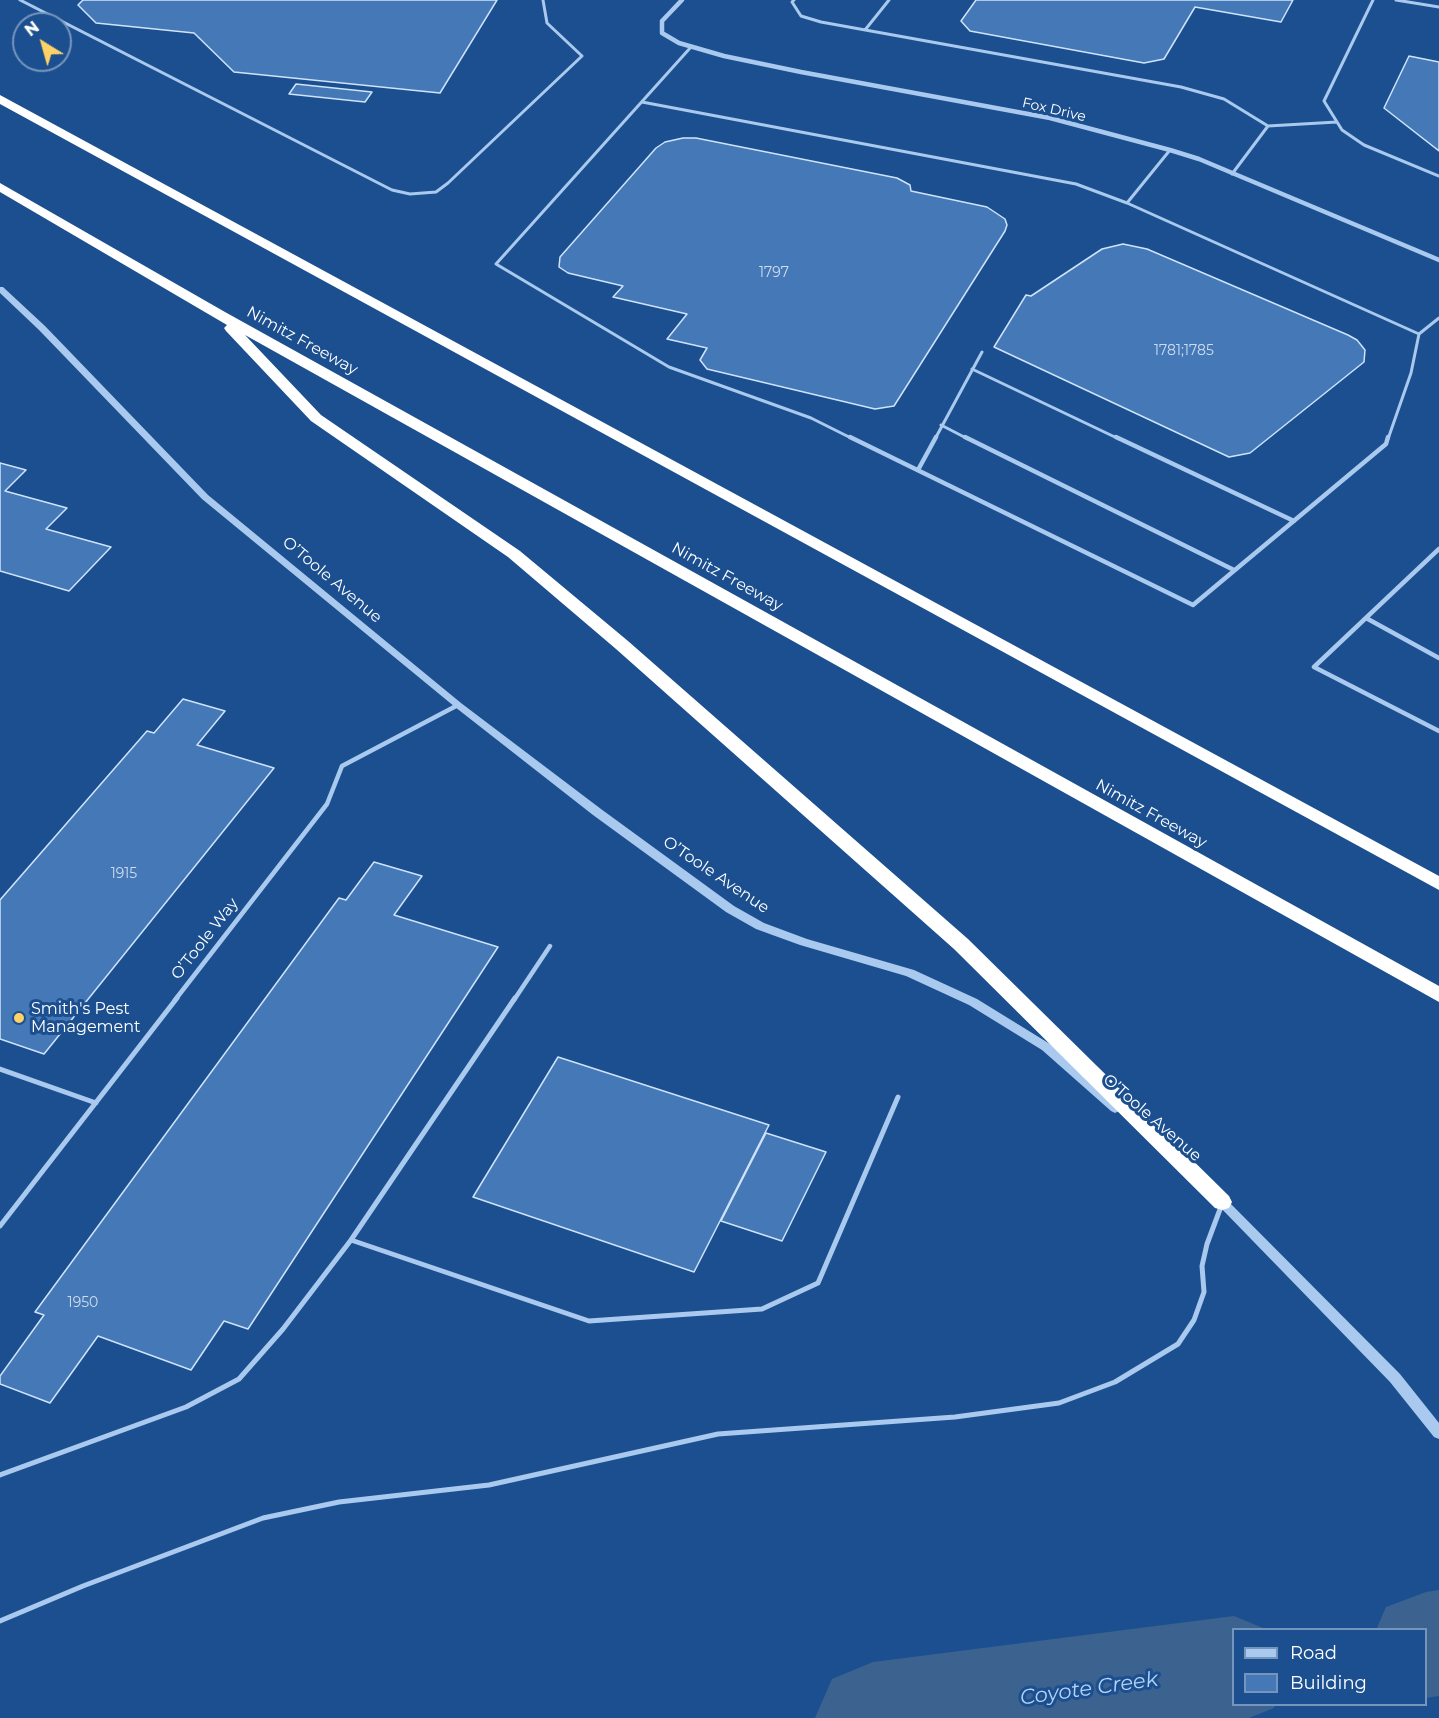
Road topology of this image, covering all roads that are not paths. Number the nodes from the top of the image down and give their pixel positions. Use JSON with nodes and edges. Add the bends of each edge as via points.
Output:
{"nodes":[{"id":1,"x":20,"y":0,"type":"edge"},
{"id":2,"x":543,"y":0,"type":"edge"},
{"id":3,"x":682,"y":0,"type":"edge"},
{"id":4,"x":794,"y":0,"type":"edge"},
{"id":5,"x":889,"y":0,"type":"edge"},
{"id":6,"x":1373,"y":0,"type":"edge"},
{"id":7,"x":1396,"y":0,"type":"edge"},
{"id":8,"x":1439,"y":8,"type":"edge"},
{"id":9,"x":865,"y":30,"type":"junction"},
{"id":10,"x":691,"y":47,"type":"junction"},
{"id":11,"x":0,"y":99,"type":"edge"},
{"id":12,"x":642,"y":102,"type":"junction"},
{"id":13,"x":1337,"y":122,"type":"junction"},
{"id":14,"x":1268,"y":126,"type":"junction"},
{"id":15,"x":1170,"y":150,"type":"junction"},
{"id":16,"x":1232,"y":174,"type":"junction"},
{"id":17,"x":1439,"y":176,"type":"edge"},
{"id":18,"x":0,"y":187,"type":"edge"},
{"id":19,"x":1127,"y":203,"type":"junction"},
{"id":20,"x":1439,"y":261,"type":"edge"},
{"id":21,"x":1,"y":290,"type":"edge"},
{"id":22,"x":220,"y":315,"type":"junction"},
{"id":23,"x":1439,"y":318,"type":"edge"},
{"id":24,"x":1419,"y":334,"type":"junction"},
{"id":25,"x":982,"y":352,"type":"dead end"},
{"id":26,"x":972,"y":369,"type":"junction"},
{"id":27,"x":941,"y":425,"type":"junction"},
{"id":28,"x":918,"y":470,"type":"junction"},
{"id":29,"x":1294,"y":521,"type":"junction"},
{"id":30,"x":1439,"y":549,"type":"edge"},
{"id":31,"x":1234,"y":570,"type":"junction"},
{"id":32,"x":1366,"y":618,"type":"junction"},
{"id":33,"x":1439,"y":658,"type":"edge"},
{"id":34,"x":458,"y":705,"type":"junction"},
{"id":35,"x":1439,"y":731,"type":"edge"},
{"id":36,"x":1439,"y":884,"type":"edge"},
{"id":37,"x":550,"y":946,"type":"dead end"},
{"id":38,"x":1439,"y":995,"type":"edge"},
{"id":39,"x":0,"y":1069,"type":"edge"},
{"id":40,"x":898,"y":1097,"type":"dead end"},
{"id":41,"x":96,"y":1103,"type":"junction"},
{"id":42,"x":1222,"y":1202,"type":"junction"},
{"id":43,"x":0,"y":1226,"type":"edge"},
{"id":44,"x":351,"y":1240,"type":"junction"},
{"id":45,"x":1439,"y":1433,"type":"edge"},
{"id":46,"x":0,"y":1475,"type":"edge"},
{"id":47,"x":0,"y":1621,"type":"edge"}],
"edges":[{"from":1,"to":2,"type":"lane","via":[[392,190],[410,195],[436,192],[448,183],[582,56],[547,23]]},
{"from":3,"to":10,"type":"street","name":"Fox Drive","via":[[662,21],[662,33]]},
{"from":4,"to":9,"type":"lane","via":[[801,16]]},
{"from":5,"to":9,"type":"lane"},
{"from":6,"to":13,"type":"lane","via":[[1324,101]]},
{"from":7,"to":8,"type":"lane"},
{"from":9,"to":14,"type":"lane","via":[[1181,87],[1224,99]]},
{"from":10,"to":12,"type":"lane"},
{"from":10,"to":15,"type":"street","name":"Fox Drive","via":[[724,57],[1050,118]]},
{"from":11,"to":36,"type":"highway"},
{"from":12,"to":19,"type":"lane","via":[[1076,184]]},
{"from":12,"to":28,"type":"lane","via":[[496,264],[669,367],[812,418]]},
{"from":13,"to":14,"type":"lane"},
{"from":13,"to":17,"type":"lane","via":[[1364,145]]},
{"from":14,"to":16,"type":"lane"},
{"from":15,"to":16,"type":"street","name":"Fox Drive"},
{"from":15,"to":19,"type":"lane"},
{"from":16,"to":20,"type":"street","name":"Fox Drive"},
{"from":18,"to":22,"type":"highway","name":"Nimitz Freeway"},
{"from":19,"to":24,"type":"lane"},
{"from":21,"to":34,"type":"street","name":"O’Toole Avenue","via":[[205,497]]},
{"from":22,"to":38,"type":"highway","name":"Nimitz Freeway"},
{"from":22,"to":42,"type":"highway","via":[[316,418],[514,554],[961,944]]},
{"from":23,"to":24,"type":"lane"},
{"from":24,"to":29,"type":"lane","via":[[1411,372],[1386,444]]},
{"from":25,"to":26,"type":"lane"},
{"from":26,"to":27,"type":"lane"},
{"from":26,"to":29,"type":"lane"},
{"from":27,"to":28,"type":"lane"},
{"from":27,"to":31,"type":"lane"},
{"from":28,"to":31,"type":"lane","via":[[1193,605]]},
{"from":29,"to":31,"type":"lane"},
{"from":30,"to":32,"type":"lane"},
{"from":32,"to":33,"type":"lane"},
{"from":32,"to":35,"type":"lane","via":[[1314,667]]},
{"from":34,"to":41,"type":"lane","name":"O’Toole Way","via":[[342,766],[327,804]]},
{"from":34,"to":42,"type":"street","name":"O’Toole Avenue","via":[[730,909],[760,926],[804,942],[910,973],[973,1002],[1046,1047]]},
{"from":37,"to":44,"type":"lane"},
{"from":39,"to":41,"type":"lane"},
{"from":40,"to":44,"type":"lane","via":[[818,1283],[762,1309],[589,1321]]},
{"from":41,"to":43,"type":"lane","name":"O’Toole Way"},
{"from":42,"to":45,"type":"street","name":"O’Toole Avenue","via":[[1395,1378]]},
{"from":42,"to":47,"type":"lane","via":[[1202,1266],[1204,1292],[1194,1320],[1178,1344],[1115,1382],[1059,1403],[954,1417],[718,1434],[489,1485],[339,1502],[264,1518]]},
{"from":44,"to":46,"type":"lane","via":[[239,1379],[186,1407]]}]}
